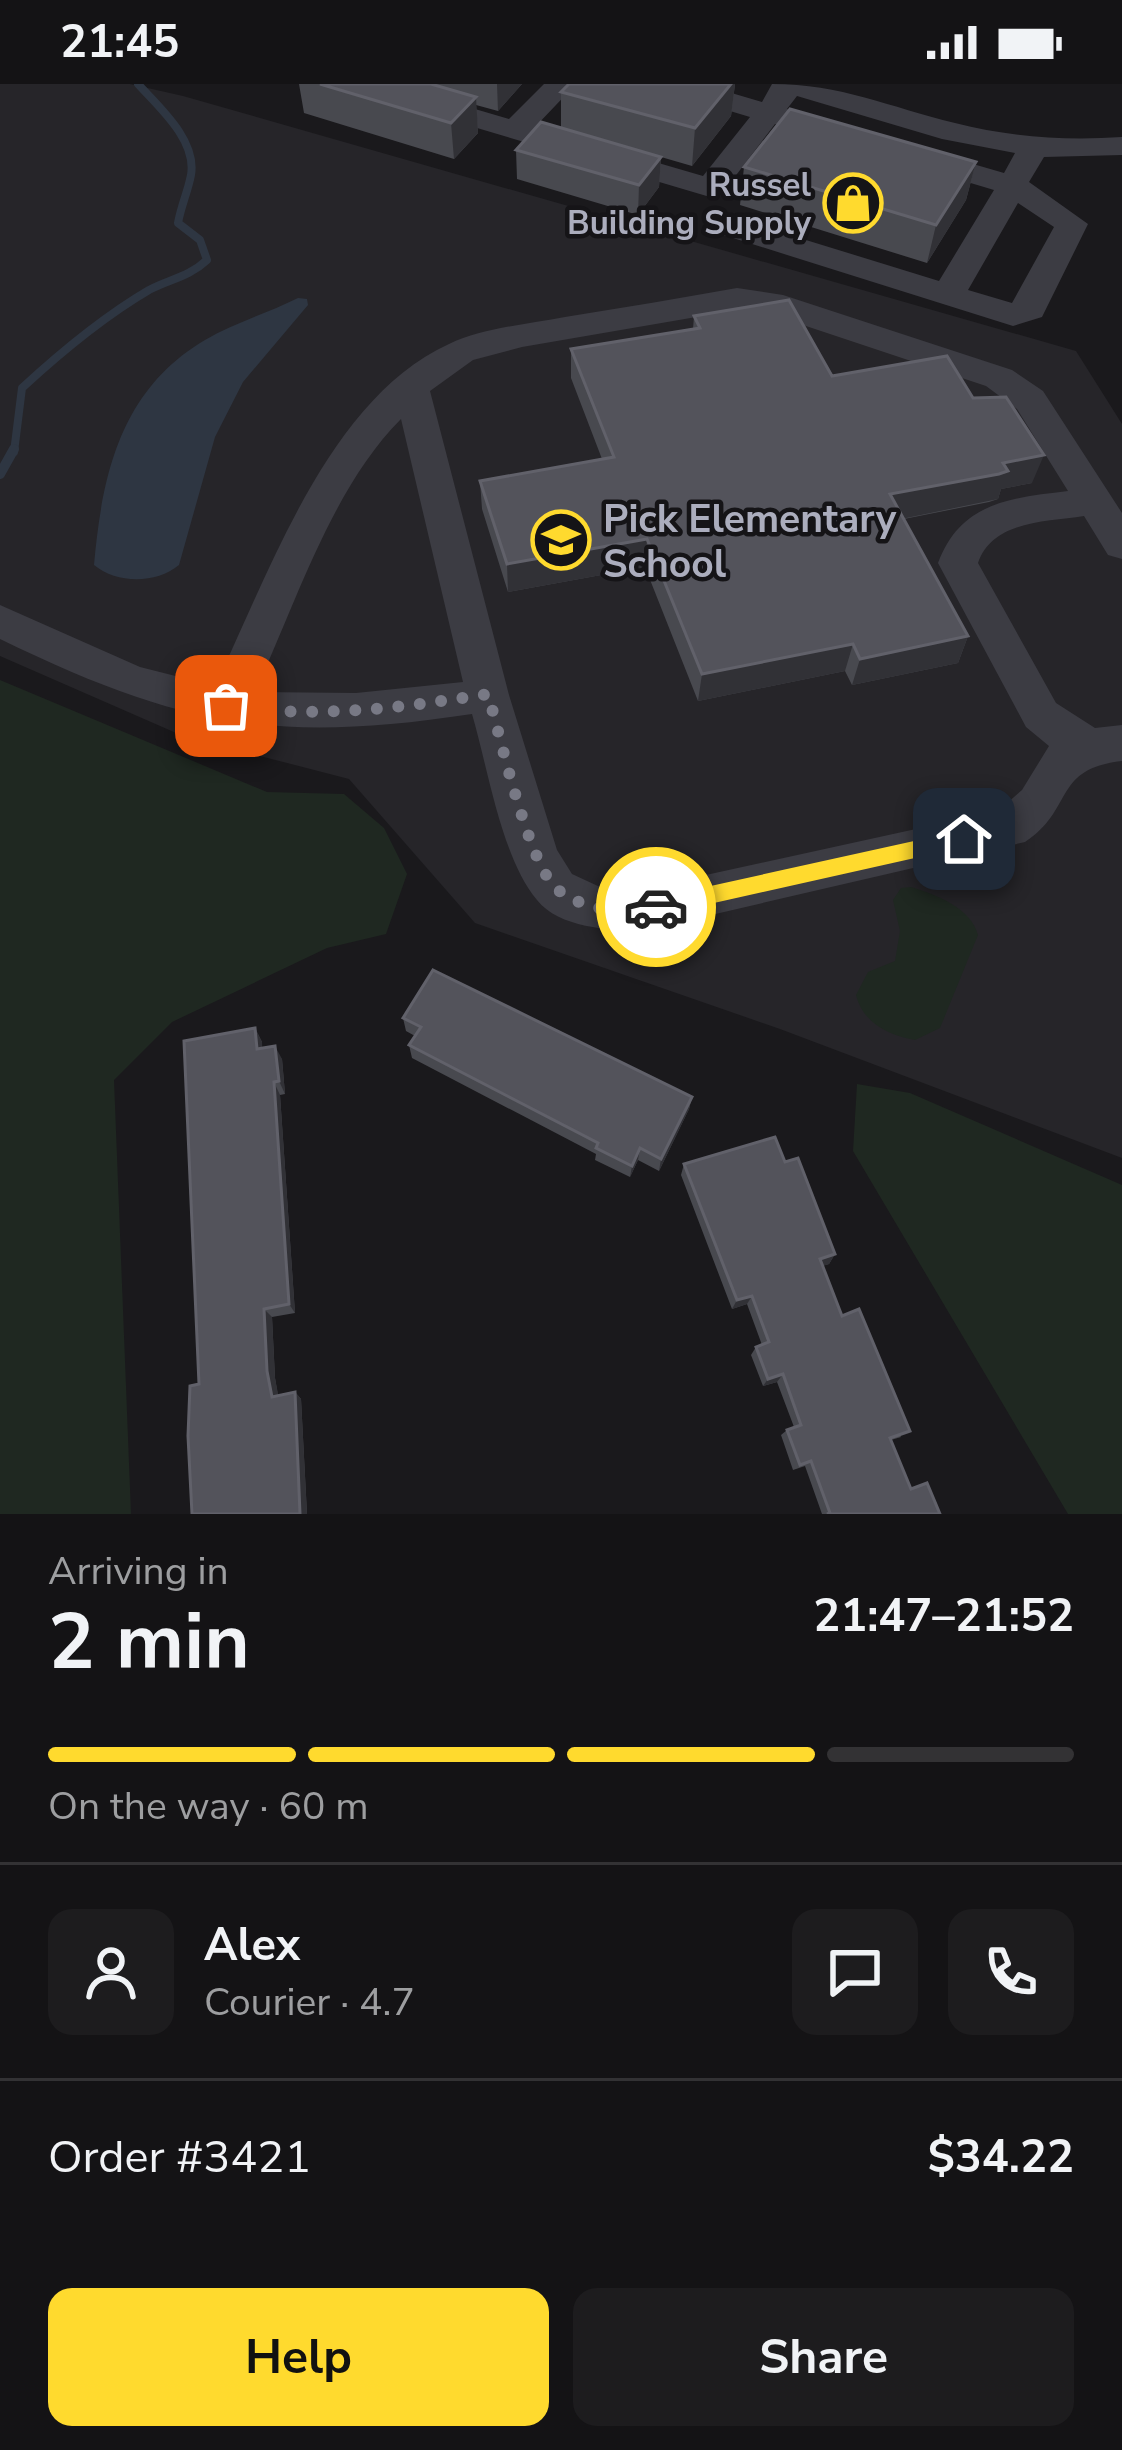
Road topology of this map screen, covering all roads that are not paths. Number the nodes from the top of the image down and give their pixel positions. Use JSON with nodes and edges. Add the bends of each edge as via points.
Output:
{"nodes":[{"id":1,"x":359,"y":84,"type":"edge"},
{"id":2,"x":561,"y":84,"type":"edge"},
{"id":3,"x":670,"y":84,"type":"edge"},
{"id":4,"x":789,"y":84,"type":"edge"},
{"id":5,"x":768,"y":113,"type":"junction"},
{"id":6,"x":515,"y":130,"type":"junction"},
{"id":7,"x":1122,"y":146,"type":"edge"},
{"id":8,"x":1033,"y":148,"type":"junction"},
{"id":9,"x":1012,"y":184,"type":"junction"},
{"id":10,"x":725,"y":225,"type":"dead end"},
{"id":11,"x":948,"y":296,"type":"junction"},
{"id":12,"x":411,"y":387,"type":"junction"},
{"id":13,"x":1094,"y":501,"type":"junction"},
{"id":14,"x":1122,"y":545,"type":"edge"},
{"id":15,"x":0,"y":621,"type":"edge"},
{"id":16,"x":488,"y":694,"type":"junction"},
{"id":17,"x":226,"y":706,"type":"junction"},
{"id":18,"x":1105,"y":744,"type":"edge"}],
"edges":[{"from":1,"to":6,"type":"lane"},
{"from":2,"to":6,"type":"lane"},
{"from":3,"to":5,"type":"lane"},
{"from":4,"to":5,"type":"lane"},
{"from":4,"to":8,"type":"lane"},
{"from":5,"to":6,"type":"lane","via":[[710,188]]},
{"from":5,"to":9,"type":"lane"},
{"from":7,"to":8,"type":"lane"},
{"from":8,"to":9,"type":"lane"},
{"from":9,"to":11,"type":"lane"},
{"from":9,"to":11,"type":"lane","via":[[1072,224],[1030,309],[1013,315]]},
{"from":10,"to":11,"type":"lane"},
{"from":12,"to":13,"type":"lane","via":[[460,352],[522,336],[737,299],[771,303],[999,378],[1030,400]]},
{"from":12,"to":16,"type":"lane"},
{"from":12,"to":17,"type":"lane","via":[[366,432],[330,487]]},
{"from":13,"to":14,"type":"lane"},
{"from":13,"to":18,"type":"lane","via":[[992,520],[970,531],[958,563],[1041,716],[1066,735]]},
{"from":15,"to":17,"type":"lane","via":[[139,684]]},
{"from":16,"to":17,"type":"lane","via":[[286,715]]},
{"from":16,"to":18,"type":"lane","via":[[536,856],[555,889],[596,908],[642,910],[1009,828],[1030,813],[1059,759]]}]}
